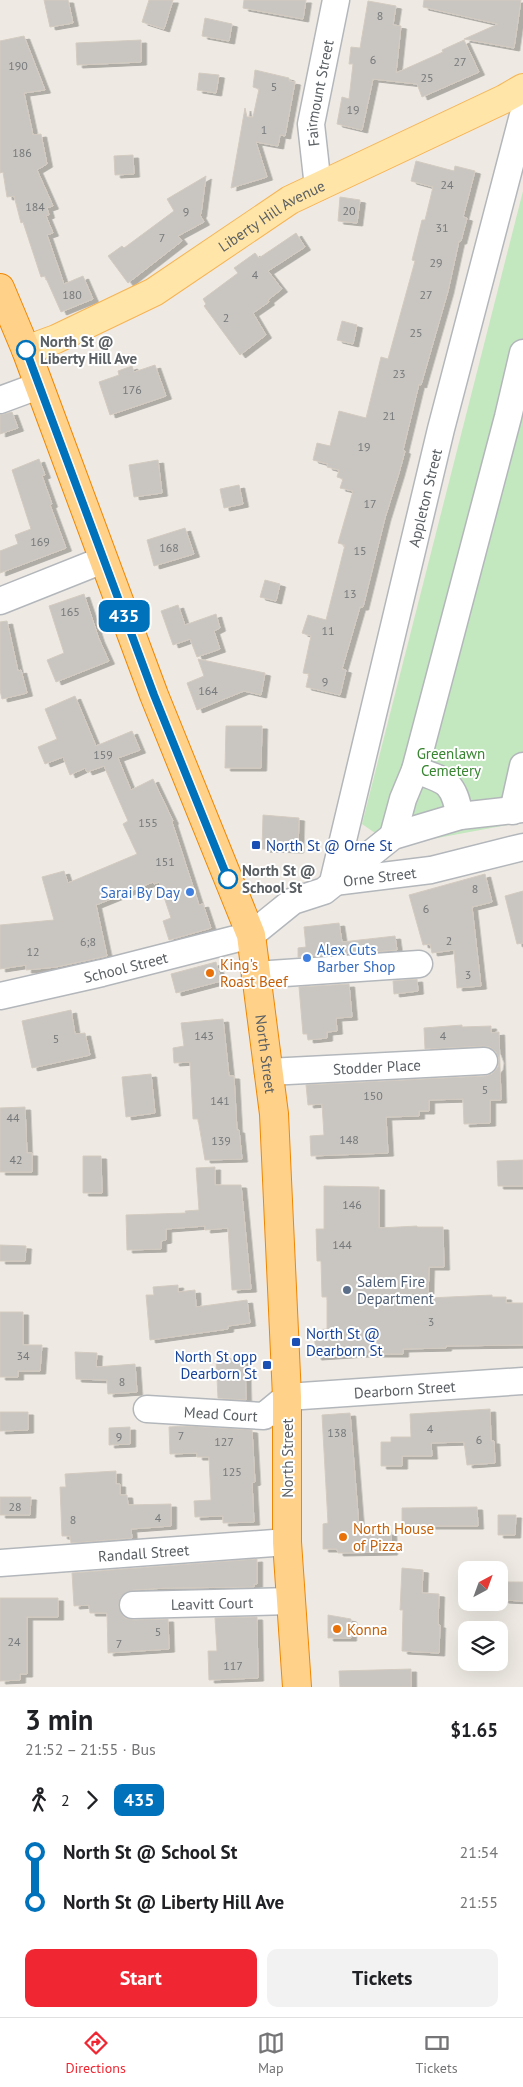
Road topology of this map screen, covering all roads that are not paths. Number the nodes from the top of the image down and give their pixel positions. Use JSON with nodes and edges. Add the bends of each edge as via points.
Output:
{"nodes":[{"id":1,"x":336,"y":0,"type":"edge"},
{"id":2,"x":523,"y":88,"type":"edge"},
{"id":3,"x":523,"y":115,"type":"edge"},
{"id":4,"x":318,"y":187,"type":"junction"},
{"id":5,"x":0,"y":288,"type":"edge"},
{"id":6,"x":26,"y":350,"type":"junction"},
{"id":7,"x":523,"y":353,"type":"edge"},
{"id":8,"x":38,"y":386,"type":"junction"},
{"id":9,"x":0,"y":400,"type":"edge"},
{"id":10,"x":103,"y":560,"type":"junction"},
{"id":11,"x":0,"y":600,"type":"edge"},
{"id":12,"x":523,"y":766,"type":"edge"},
{"id":13,"x":415,"y":770,"type":"junction"},
{"id":14,"x":518,"y":810,"type":"edge"},
{"id":15,"x":460,"y":816,"type":"junction"},
{"id":16,"x":393,"y":836,"type":"junction"},
{"id":17,"x":523,"y":847,"type":"edge"},
{"id":18,"x":334,"y":882,"type":"junction"},
{"id":19,"x":251,"y":936,"type":"junction"},
{"id":20,"x":419,"y":964,"type":"dead end"},
{"id":21,"x":255,"y":975,"type":"junction"},
{"id":22,"x":0,"y":996,"type":"edge"},
{"id":23,"x":484,"y":1060,"type":"dead end"},
{"id":24,"x":268,"y":1072,"type":"junction"},
{"id":25,"x":523,"y":1382,"type":"edge"},
{"id":26,"x":287,"y":1397,"type":"junction"},
{"id":27,"x":147,"y":1409,"type":"dead end"},
{"id":28,"x":287,"y":1542,"type":"junction"},
{"id":29,"x":0,"y":1563,"type":"edge"},
{"id":30,"x":291,"y":1602,"type":"junction"},
{"id":31,"x":133,"y":1605,"type":"dead end"},
{"id":32,"x":297,"y":1687,"type":"edge"}],
"edges":[{"from":1,"to":4,"type":"street","name":"Fairmount Street","via":[[311,124]]},
{"from":2,"to":4,"type":"main road","name":"Liberty Hill Avenue"},
{"from":3,"to":18,"type":"street","name":"Appleton Street","via":[[443,419]]},
{"from":4,"to":6,"type":"main road","name":"Liberty Hill Avenue","via":[[290,200],[154,292],[56,340]]},
{"from":5,"to":6,"type":"highway","name":"North Street"},
{"from":6,"to":8,"type":"highway","name":"North Street"},
{"from":7,"to":13,"type":"street"},
{"from":8,"to":9,"type":"street"},
{"from":8,"to":10,"type":"highway","name":"North Street"},
{"from":10,"to":11,"type":"street"},
{"from":10,"to":19,"type":"highway","name":"North Street"},
{"from":12,"to":14,"type":"street"},
{"from":13,"to":15,"type":"street","via":[[443,780],[456,794]]},
{"from":13,"to":16,"type":"street"},
{"from":14,"to":15,"type":"street"},
{"from":15,"to":16,"type":"street"},
{"from":16,"to":18,"type":"street"},
{"from":17,"to":18,"type":"street","name":"Orne Street","via":[[431,870]]},
{"from":18,"to":19,"type":"street","name":"Orne Street","via":[[324,891],[293,901]]},
{"from":19,"to":21,"type":"highway","name":"North Street"},
{"from":19,"to":22,"type":"street","name":"School Street"},
{"from":20,"to":21,"type":"street"},
{"from":21,"to":24,"type":"highway","name":"North Street"},
{"from":23,"to":24,"type":"street","name":"Stodder Place"},
{"from":24,"to":26,"type":"highway","name":"North Street","via":[[274,1114]]},
{"from":25,"to":26,"type":"street","name":"Dearborn Street"},
{"from":26,"to":27,"type":"street","name":"Mead Court","via":[[264,1416]]},
{"from":26,"to":28,"type":"highway","name":"North Street"},
{"from":28,"to":29,"type":"street","name":"Randall Street"},
{"from":28,"to":30,"type":"highway","name":"North Street"},
{"from":30,"to":31,"type":"street","name":"Leavitt Court"},
{"from":30,"to":32,"type":"highway","name":"North Street"}]}
